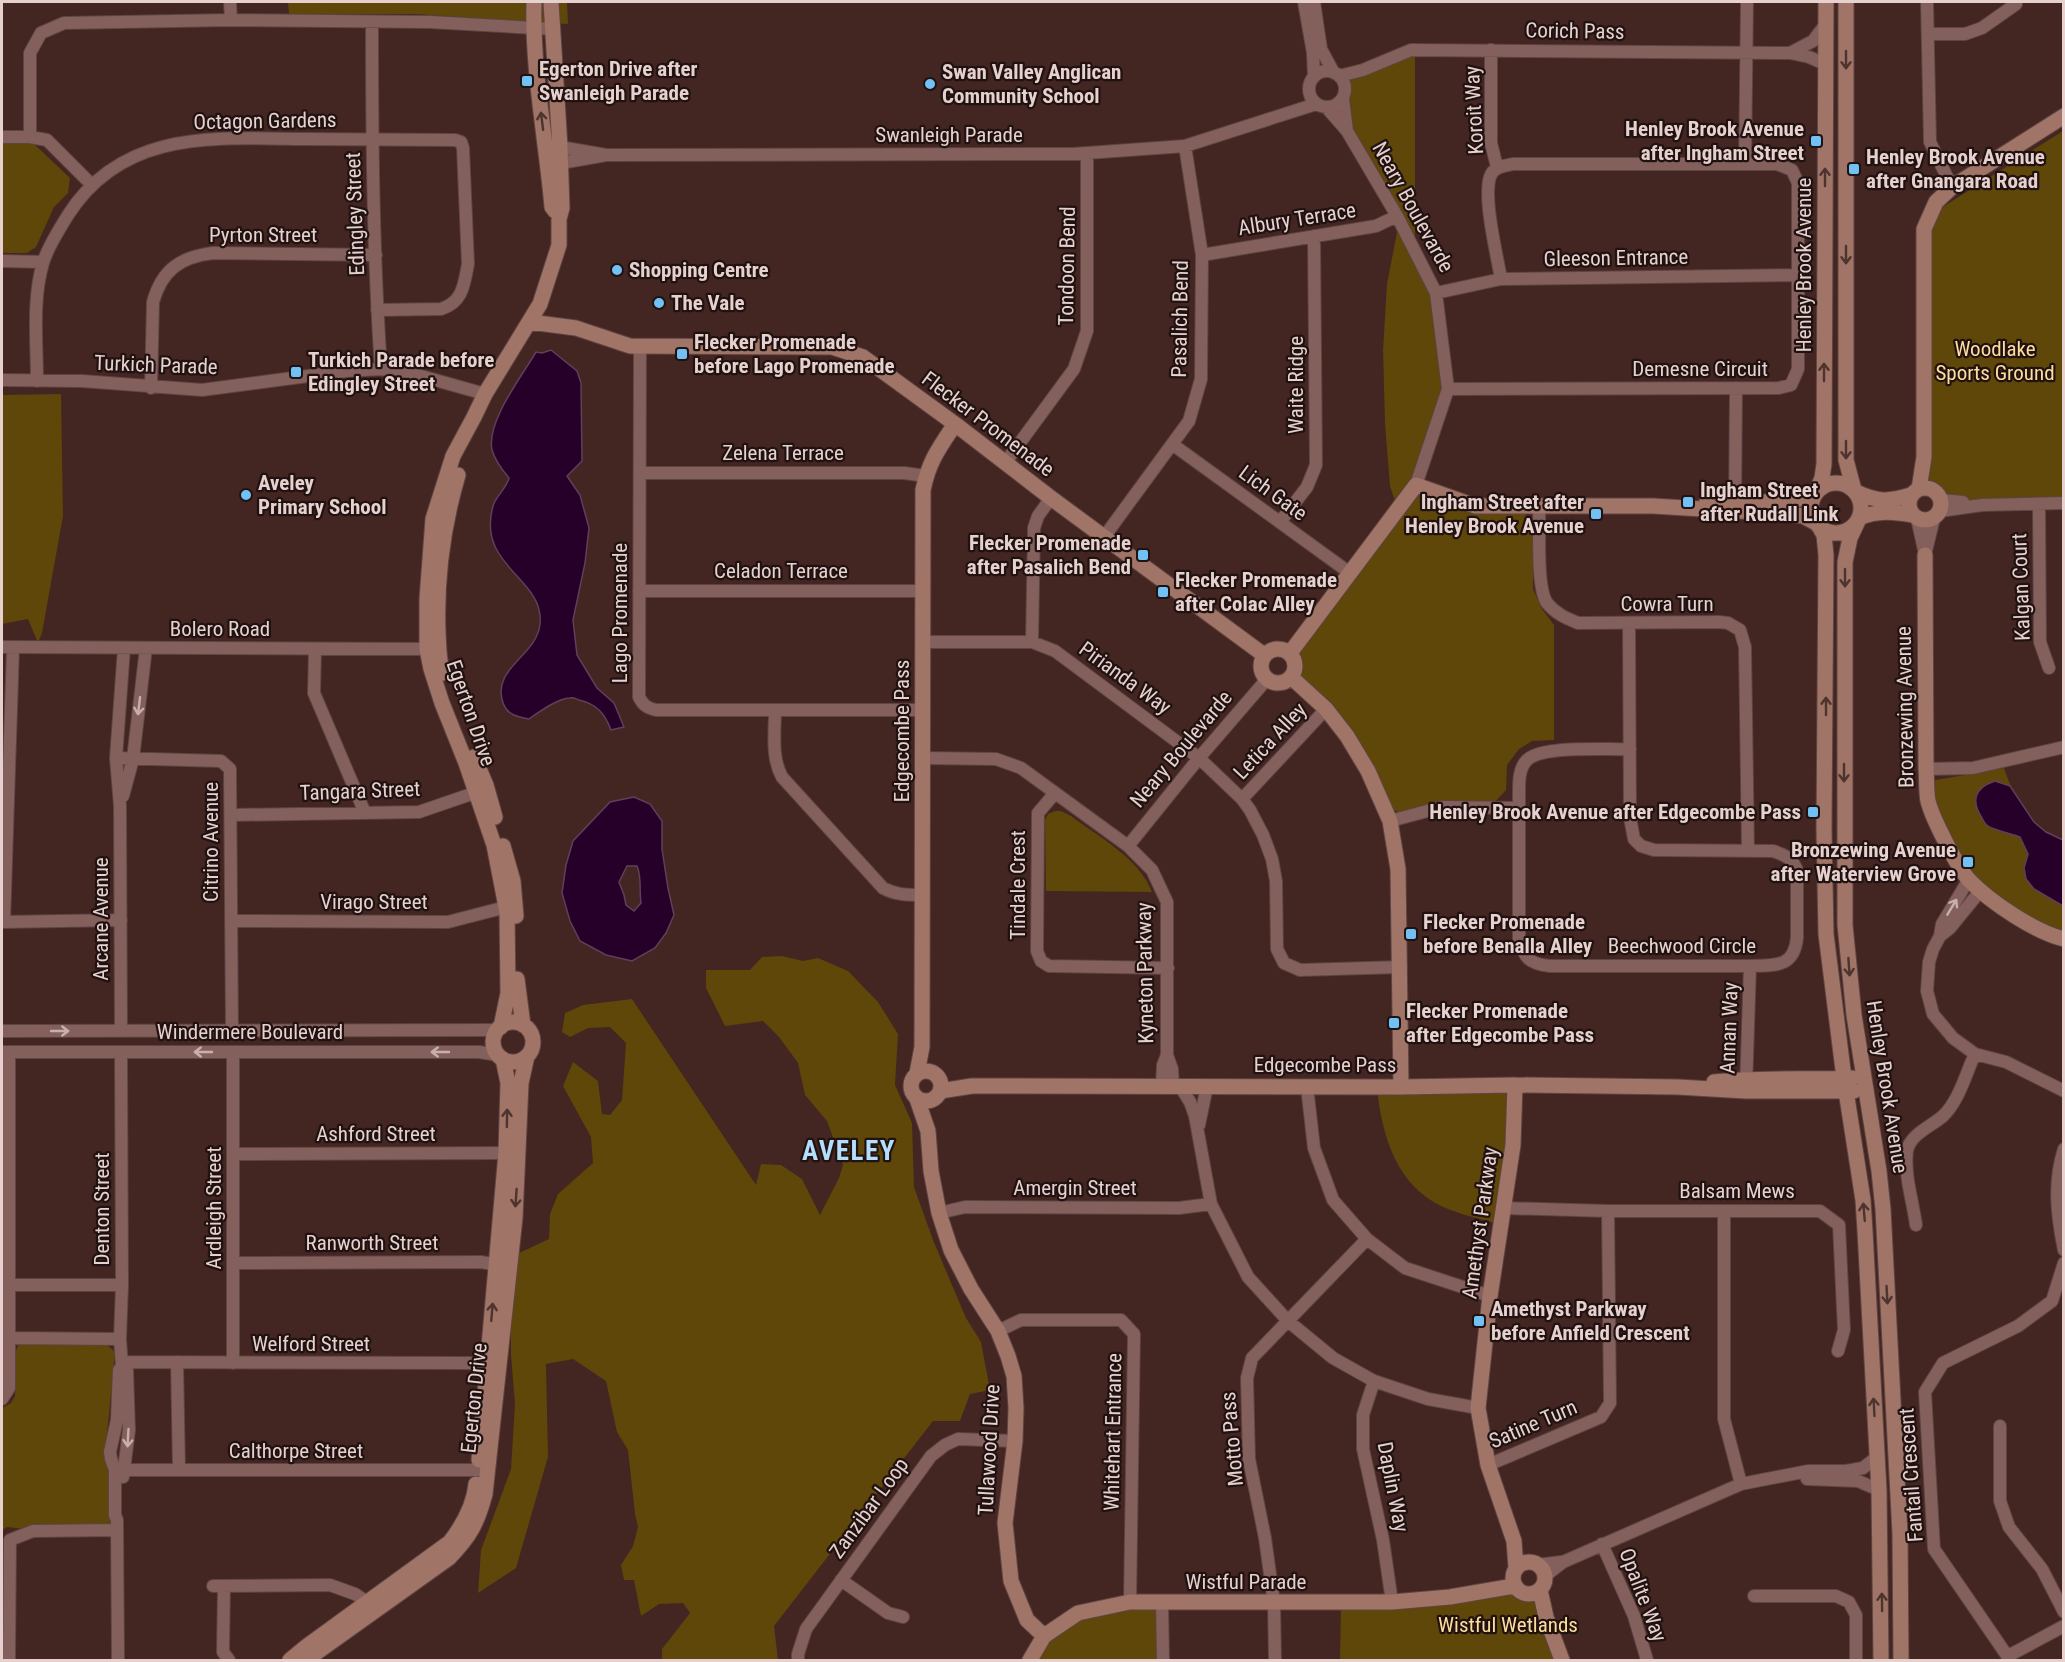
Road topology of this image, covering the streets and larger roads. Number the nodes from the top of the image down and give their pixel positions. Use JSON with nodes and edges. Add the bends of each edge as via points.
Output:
{"nodes":[{"id":1,"x":230,"y":2,"type":"edge"},
{"id":2,"x":534,"y":2,"type":"edge"},
{"id":3,"x":551,"y":2,"type":"edge"},
{"id":4,"x":1304,"y":2,"type":"edge"},
{"id":5,"x":1314,"y":2,"type":"edge"},
{"id":6,"x":1747,"y":2,"type":"edge"},
{"id":7,"x":1826,"y":2,"type":"edge"},
{"id":8,"x":1846,"y":2,"type":"edge"},
{"id":9,"x":1927,"y":2,"type":"edge"},
{"id":10,"x":2016,"y":4,"type":"dead end"},
{"id":11,"x":231,"y":20,"type":"junction"},
{"id":12,"x":372,"y":22,"type":"junction"},
{"id":13,"x":1825,"y":25,"type":"junction"},
{"id":14,"x":534,"y":28,"type":"junction"},
{"id":15,"x":553,"y":29,"type":"junction"},
{"id":16,"x":1928,"y":34,"type":"junction"},
{"id":17,"x":1491,"y":50,"type":"junction"},
{"id":18,"x":1747,"y":52,"type":"junction"},
{"id":19,"x":1790,"y":52,"type":"junction"},
{"id":20,"x":1825,"y":64,"type":"junction"},
{"id":21,"x":1312,"y":82,"type":"junction"},
{"id":22,"x":1340,"y":84,"type":"junction"},
{"id":23,"x":1321,"y":106,"type":"junction"},
{"id":24,"x":1286,"y":112,"type":"junction"},
{"id":25,"x":2064,"y":116,"type":"edge"},
{"id":26,"x":1347,"y":131,"type":"junction"},
{"id":27,"x":2,"y":137,"type":"edge"},
{"id":28,"x":30,"y":137,"type":"junction"},
{"id":29,"x":372,"y":140,"type":"junction"},
{"id":30,"x":1185,"y":146,"type":"junction"},
{"id":31,"x":560,"y":147,"type":"junction"},
{"id":32,"x":1087,"y":153,"type":"junction"},
{"id":33,"x":606,"y":155,"type":"junction"},
{"id":34,"x":554,"y":160,"type":"junction"},
{"id":35,"x":1745,"y":164,"type":"junction"},
{"id":36,"x":1497,"y":167,"type":"junction"},
{"id":37,"x":92,"y":184,"type":"junction"},
{"id":38,"x":1952,"y":187,"type":"junction"},
{"id":39,"x":1397,"y":216,"type":"junction"},
{"id":40,"x":1314,"y":236,"type":"junction"},
{"id":41,"x":376,"y":255,"type":"junction"},
{"id":42,"x":1202,"y":255,"type":"junction"},
{"id":43,"x":2,"y":261,"type":"edge"},
{"id":44,"x":43,"y":262,"type":"junction"},
{"id":45,"x":1798,"y":275,"type":"junction"},
{"id":46,"x":1501,"y":279,"type":"junction"},
{"id":47,"x":1436,"y":293,"type":"junction"},
{"id":48,"x":540,"y":304,"type":"junction"},
{"id":49,"x":377,"y":310,"type":"junction"},
{"id":50,"x":530,"y":322,"type":"junction"},
{"id":51,"x":576,"y":328,"type":"junction"},
{"id":52,"x":640,"y":346,"type":"junction"},
{"id":53,"x":381,"y":369,"type":"junction"},
{"id":54,"x":2,"y":380,"type":"edge"},
{"id":55,"x":38,"y":381,"type":"junction"},
{"id":56,"x":151,"y":388,"type":"junction"},
{"id":57,"x":1736,"y":388,"type":"junction"},
{"id":58,"x":1448,"y":389,"type":"junction"},
{"id":59,"x":485,"y":394,"type":"junction"},
{"id":60,"x":955,"y":424,"type":"junction"},
{"id":61,"x":1172,"y":444,"type":"junction"},
{"id":62,"x":1005,"y":463,"type":"junction"},
{"id":63,"x":640,"y":473,"type":"junction"},
{"id":64,"x":926,"y":476,"type":"junction"},
{"id":65,"x":1416,"y":485,"type":"junction"},
{"id":66,"x":1855,"y":491,"type":"junction"},
{"id":67,"x":1920,"y":491,"type":"junction"},
{"id":68,"x":1815,"y":494,"type":"junction"},
{"id":69,"x":1051,"y":498,"type":"junction"},
{"id":70,"x":2064,"y":503,"type":"edge"},
{"id":71,"x":2039,"y":505,"type":"junction"},
{"id":72,"x":1539,"y":506,"type":"junction"},
{"id":73,"x":1736,"y":506,"type":"junction"},
{"id":74,"x":1938,"y":510,"type":"junction"},
{"id":75,"x":1915,"y":517,"type":"junction"},
{"id":76,"x":1858,"y":519,"type":"junction"},
{"id":77,"x":1280,"y":522,"type":"junction"},
{"id":78,"x":1817,"y":525,"type":"junction"},
{"id":79,"x":1104,"y":537,"type":"junction"},
{"id":80,"x":1924,"y":555,"type":"junction"},
{"id":81,"x":1350,"y":573,"type":"junction"},
{"id":82,"x":639,"y":591,"type":"junction"},
{"id":83,"x":923,"y":591,"type":"junction"},
{"id":84,"x":1629,"y":624,"type":"junction"},
{"id":85,"x":923,"y":642,"type":"junction"},
{"id":86,"x":1032,"y":642,"type":"junction"},
{"id":87,"x":7,"y":647,"type":"edge"},
{"id":88,"x":124,"y":648,"type":"junction"},
{"id":89,"x":146,"y":648,"type":"junction"},
{"id":90,"x":315,"y":649,"type":"junction"},
{"id":91,"x":433,"y":649,"type":"junction"},
{"id":92,"x":1290,"y":653,"type":"junction"},
{"id":93,"x":1264,"y":655,"type":"junction"},
{"id":94,"x":2049,"y":668,"type":"dead end"},
{"id":95,"x":1291,"y":677,"type":"junction"},
{"id":96,"x":1267,"y":679,"type":"junction"},
{"id":97,"x":1326,"y":709,"type":"junction"},
{"id":98,"x":775,"y":710,"type":"junction"},
{"id":99,"x":923,"y":710,"type":"junction"},
{"id":100,"x":2064,"y":747,"type":"edge"},
{"id":101,"x":1630,"y":749,"type":"junction"},
{"id":102,"x":116,"y":758,"type":"junction"},
{"id":103,"x":923,"y":758,"type":"junction"},
{"id":104,"x":1199,"y":758,"type":"junction"},
{"id":105,"x":133,"y":759,"type":"junction"},
{"id":106,"x":1926,"y":769,"type":"junction"},
{"id":107,"x":482,"y":790,"type":"junction"},
{"id":108,"x":1054,"y":793,"type":"junction"},
{"id":109,"x":1242,"y":799,"type":"junction"},
{"id":110,"x":120,"y":806,"type":"junction"},
{"id":111,"x":1519,"y":808,"type":"junction"},
{"id":112,"x":365,"y":813,"type":"junction"},
{"id":113,"x":232,"y":815,"type":"junction"},
{"id":114,"x":1390,"y":821,"type":"junction"},
{"id":115,"x":1128,"y":846,"type":"junction"},
{"id":116,"x":1748,"y":851,"type":"junction"},
{"id":117,"x":1969,"y":879,"type":"junction"},
{"id":118,"x":1982,"y":890,"type":"junction"},
{"id":119,"x":922,"y":895,"type":"junction"},
{"id":120,"x":510,"y":906,"type":"junction"},
{"id":121,"x":121,"y":920,"type":"junction"},
{"id":122,"x":231,"y":921,"type":"junction"},
{"id":123,"x":3,"y":922,"type":"edge"},
{"id":124,"x":1940,"y":936,"type":"junction"},
{"id":125,"x":2064,"y":939,"type":"edge"},
{"id":126,"x":1750,"y":966,"type":"junction"},
{"id":127,"x":1401,"y":967,"type":"junction"},
{"id":128,"x":1168,"y":968,"type":"junction"},
{"id":129,"x":523,"y":1025,"type":"junction"},
{"id":130,"x":499,"y":1028,"type":"junction"},
{"id":131,"x":2,"y":1031,"type":"edge"},
{"id":132,"x":121,"y":1031,"type":"junction"},
{"id":133,"x":232,"y":1031,"type":"junction"},
{"id":134,"x":5,"y":1052,"type":"edge"},
{"id":135,"x":120,"y":1052,"type":"junction"},
{"id":136,"x":233,"y":1052,"type":"junction"},
{"id":137,"x":1975,"y":1054,"type":"junction"},
{"id":138,"x":527,"y":1056,"type":"junction"},
{"id":139,"x":500,"y":1057,"type":"junction"},
{"id":140,"x":1845,"y":1084,"type":"junction"},
{"id":141,"x":1865,"y":1084,"type":"junction"},
{"id":142,"x":929,"y":1085,"type":"junction"},
{"id":143,"x":1515,"y":1085,"type":"junction"},
{"id":144,"x":1747,"y":1085,"type":"junction"},
{"id":145,"x":2052,"y":1085,"type":"junction"},
{"id":146,"x":1172,"y":1086,"type":"junction"},
{"id":147,"x":1207,"y":1086,"type":"junction"},
{"id":148,"x":1307,"y":1086,"type":"junction"},
{"id":149,"x":1401,"y":1087,"type":"junction"},
{"id":150,"x":2064,"y":1091,"type":"edge"},
{"id":151,"x":2064,"y":1102,"type":"edge"},
{"id":152,"x":1198,"y":1132,"type":"junction"},
{"id":153,"x":2064,"y":1149,"type":"edge"},
{"id":154,"x":513,"y":1153,"type":"junction"},
{"id":155,"x":233,"y":1154,"type":"junction"},
{"id":156,"x":1211,"y":1204,"type":"junction"},
{"id":157,"x":1504,"y":1208,"type":"junction"},
{"id":158,"x":1608,"y":1211,"type":"junction"},
{"id":159,"x":1724,"y":1211,"type":"junction"},
{"id":160,"x":939,"y":1213,"type":"junction"},
{"id":161,"x":1916,"y":1225,"type":"dead end"},
{"id":162,"x":1367,"y":1239,"type":"junction"},
{"id":163,"x":2064,"y":1250,"type":"edge"},
{"id":164,"x":233,"y":1263,"type":"junction"},
{"id":165,"x":2064,"y":1263,"type":"edge"},
{"id":166,"x":503,"y":1266,"type":"junction"},
{"id":167,"x":9,"y":1285,"type":"junction"},
{"id":168,"x":122,"y":1285,"type":"junction"},
{"id":169,"x":1490,"y":1296,"type":"junction"},
{"id":170,"x":1288,"y":1321,"type":"junction"},
{"id":171,"x":998,"y":1331,"type":"junction"},
{"id":172,"x":9,"y":1338,"type":"junction"},
{"id":173,"x":120,"y":1339,"type":"junction"},
{"id":174,"x":1838,"y":1351,"type":"dead end"},
{"id":175,"x":177,"y":1362,"type":"junction"},
{"id":176,"x":233,"y":1363,"type":"junction"},
{"id":177,"x":122,"y":1364,"type":"junction"},
{"id":178,"x":493,"y":1365,"type":"junction"},
{"id":179,"x":1374,"y":1380,"type":"junction"},
{"id":180,"x":2,"y":1399,"type":"edge"},
{"id":181,"x":1478,"y":1407,"type":"junction"},
{"id":182,"x":2000,"y":1426,"type":"dead end"},
{"id":183,"x":1015,"y":1441,"type":"junction"},
{"id":184,"x":1877,"y":1457,"type":"junction"},
{"id":185,"x":1488,"y":1465,"type":"junction"},
{"id":186,"x":120,"y":1470,"type":"junction"},
{"id":187,"x":179,"y":1470,"type":"junction"},
{"id":188,"x":478,"y":1470,"type":"junction"},
{"id":189,"x":1788,"y":1476,"type":"junction"},
{"id":190,"x":1741,"y":1484,"type":"junction"},
{"id":191,"x":1878,"y":1490,"type":"junction"},
{"id":192,"x":117,"y":1525,"type":"junction"},
{"id":193,"x":6,"y":1538,"type":"edge"},
{"id":194,"x":1602,"y":1544,"type":"junction"},
{"id":195,"x":1528,"y":1577,"type":"junction"},
{"id":196,"x":841,"y":1580,"type":"junction"},
{"id":197,"x":1754,"y":1596,"type":"dead end"},
{"id":198,"x":367,"y":1602,"type":"junction"},
{"id":199,"x":1130,"y":1602,"type":"junction"},
{"id":200,"x":1392,"y":1602,"type":"junction"},
{"id":201,"x":1162,"y":1603,"type":"junction"},
{"id":202,"x":1274,"y":1603,"type":"junction"},
{"id":203,"x":2064,"y":1612,"type":"edge"},
{"id":204,"x":903,"y":1617,"type":"dead end"},
{"id":205,"x":2064,"y":1626,"type":"edge"},
{"id":206,"x":1044,"y":1636,"type":"junction"},
{"id":207,"x":2009,"y":1658,"type":"edge"},
{"id":208,"x":9,"y":1660,"type":"edge"},
{"id":209,"x":118,"y":1660,"type":"edge"},
{"id":210,"x":229,"y":1660,"type":"edge"},
{"id":211,"x":290,"y":1660,"type":"edge"},
{"id":212,"x":306,"y":1660,"type":"edge"},
{"id":213,"x":798,"y":1660,"type":"edge"},
{"id":214,"x":1030,"y":1660,"type":"edge"},
{"id":215,"x":1163,"y":1660,"type":"edge"},
{"id":216,"x":1275,"y":1660,"type":"edge"},
{"id":217,"x":1562,"y":1660,"type":"edge"},
{"id":218,"x":1647,"y":1660,"type":"edge"},
{"id":219,"x":1856,"y":1660,"type":"edge"},
{"id":220,"x":1881,"y":1660,"type":"edge"},
{"id":221,"x":1901,"y":1660,"type":"edge"}],
"edges":[{"from":1,"to":11,"type":"street"},
{"from":2,"to":14,"type":"street","name":"Egerton Drive"},
{"from":3,"to":15,"type":"street","name":"Egerton Drive"},
{"from":4,"to":21,"type":"street"},
{"from":5,"to":22,"type":"street","name":"Neary Boulevarde","via":[[1322,49]]},
{"from":6,"to":18,"type":"street"},
{"from":7,"to":13,"type":"street","name":"Henley Brook Avenue"},
{"from":8,"to":66,"type":"street","name":"Henley Brook Avenue","one_way":true,"via":[[1846,460]]},
{"from":9,"to":16,"type":"street"},
{"from":10,"to":16,"type":"street","via":[[1982,28],[1965,34]]},
{"from":11,"to":12,"type":"street"},
{"from":11,"to":28,"type":"street","via":[[64,23],[41,33],[30,53]]},
{"from":12,"to":14,"type":"street"},
{"from":12,"to":29,"type":"street","name":"Edingley Street"},
{"from":13,"to":19,"type":"street","name":"Corich Pass","via":[[1813,41]]},
{"from":13,"to":20,"type":"street","name":"Henley Brook Avenue"},
{"from":14,"to":15,"type":"street"},
{"from":34,"to":14,"type":"street","name":"Egerton Drive","one_way":true},
{"from":15,"to":31,"type":"street","name":"Egerton Drive"},
{"from":16,"to":38,"type":"street","via":[[1930,142]]},
{"from":17,"to":18,"type":"street","name":"Corich Pass"},
{"from":17,"to":22,"type":"street","name":"Corich Pass","via":[[1411,50]]},
{"from":17,"to":36,"type":"street","name":"Koroit Way","via":[[1491,143]]},
{"from":18,"to":19,"type":"street","name":"Corich Pass"},
{"from":18,"to":35,"type":"street"},
{"from":19,"to":20,"type":"street","name":"Corich Pass"},
{"from":68,"to":20,"type":"street","name":"Henley Brook Avenue","one_way":true,"via":[[1824,464]]},
{"from":21,"to":22,"type":"street","via":[[1323,72]]},
{"from":21,"to":23,"type":"street","via":[[1310,96]]},
{"from":21,"to":24,"type":"street","name":"Swanleigh Parade"},
{"from":22,"to":23,"type":"street","via":[[1336,105]]},
{"from":22,"to":26,"type":"street","name":"Neary Boulevarde"},
{"from":23,"to":24,"type":"street","name":"Swanleigh Parade"},
{"from":23,"to":26,"type":"street","name":"Neary Boulevarde"},
{"from":24,"to":30,"type":"street","name":"Swanleigh Parade"},
{"from":25,"to":38,"type":"street"},
{"from":26,"to":39,"type":"street","name":"Neary Boulevarde"},
{"from":27,"to":28,"type":"street"},
{"from":28,"to":37,"type":"street","via":[[47,140]]},
{"from":29,"to":37,"type":"street","name":"Octagon Gardens","via":[[182,141],[137,155]]},
{"from":29,"to":41,"type":"street","name":"Edingley Street"},
{"from":29,"to":49,"type":"street","name":"Octagon Gardens","via":[[461,142],[468,264],[458,299],[451,306]]},
{"from":30,"to":32,"type":"street","name":"Swanleigh Parade"},
{"from":30,"to":42,"type":"street","name":"Pasalich Bend"},
{"from":31,"to":33,"type":"street","name":"Swanleigh Parade"},
{"from":31,"to":34,"type":"street","name":"Egerton Drive"},
{"from":32,"to":33,"type":"street","name":"Swanleigh Parade"},
{"from":32,"to":62,"type":"street","name":"Tondoon Bend","via":[[1087,330],[1074,369]]},
{"from":33,"to":34,"type":"street","name":"Swanleigh Parade"},
{"from":34,"to":48,"type":"street","name":"Egerton Drive","via":[[552,207],[559,219],[559,245]]},
{"from":35,"to":36,"type":"street","name":"Demesne Circuit"},
{"from":35,"to":45,"type":"street","name":"Demesne Circuit","via":[[1777,164],[1792,170],[1797,183]]},
{"from":36,"to":46,"type":"street","via":[[1490,176],[1488,196]]},
{"from":37,"to":44,"type":"street","name":"Octagon Gardens","via":[[75,204]]},
{"from":38,"to":67,"type":"street","via":[[1936,202],[1924,229],[1924,457]]},
{"from":39,"to":40,"type":"street","name":"Albury Terrace","via":[[1376,226]]},
{"from":39,"to":47,"type":"street","name":"Neary Boulevarde"},
{"from":40,"to":42,"type":"street","name":"Albury Terrace"},
{"from":40,"to":77,"type":"street","name":"Waite Ridge","via":[[1316,465],[1307,487]]},
{"from":41,"to":49,"type":"street","name":"Edingley Street"},
{"from":41,"to":56,"type":"street","name":"Pyrton Street","via":[[221,253],[180,262],[165,274],[155,292]]},
{"from":42,"to":61,"type":"street","name":"Pasalich Bend","via":[[1202,379],[1189,422]]},
{"from":43,"to":44,"type":"street"},
{"from":44,"to":55,"type":"street","name":"Octagon Gardens","via":[[38,305]]},
{"from":45,"to":46,"type":"street","name":"Gleeson Entrance"},
{"from":45,"to":57,"type":"street","name":"Demesne Circuit","via":[[1798,369],[1791,385]]},
{"from":46,"to":47,"type":"street","name":"Gleeson Entrance"},
{"from":47,"to":58,"type":"street","name":"Neary Boulevarde"},
{"from":48,"to":50,"type":"street","name":"Egerton Drive"},
{"from":48,"to":51,"type":"street","name":"Flecker Promenade"},
{"from":49,"to":53,"type":"street","name":"Edingley Street"},
{"from":50,"to":51,"type":"street","name":"Flecker Promenade"},
{"from":50,"to":59,"type":"street","name":"Egerton Drive"},
{"from":51,"to":52,"type":"street","name":"Flecker Promenade"},
{"from":52,"to":60,"type":"street","name":"Flecker Promenade","via":[[832,347],[863,357]]},
{"from":52,"to":63,"type":"street","name":"Lago Promenade"},
{"from":53,"to":56,"type":"street","name":"Turkich Parade","via":[[346,370],[202,390]]},
{"from":53,"to":59,"type":"street","name":"Turkich Parade"},
{"from":54,"to":55,"type":"street","name":"Turkich Parade"},
{"from":55,"to":56,"type":"street","name":"Turkich Parade"},
{"from":57,"to":58,"type":"street","name":"Demesne Circuit"},
{"from":57,"to":73,"type":"street"},
{"from":58,"to":65,"type":"street","name":"Neary Boulevarde"},
{"from":59,"to":91,"type":"street","name":"Egerton Drive","via":[[453,456],[433,519],[427,599]]},
{"from":60,"to":62,"type":"street","name":"Flecker Promenade"},
{"from":60,"to":64,"type":"street","name":"Edgecombe Pass","via":[[934,454]]},
{"from":61,"to":77,"type":"street","name":"Lich Gate"},
{"from":61,"to":79,"type":"street","name":"Pasalich Bend"},
{"from":62,"to":69,"type":"street","name":"Flecker Promenade"},
{"from":63,"to":64,"type":"street","name":"Zelena Terrace"},
{"from":63,"to":82,"type":"street","name":"Lago Promenade"},
{"from":64,"to":83,"type":"street","name":"Edgecombe Pass"},
{"from":65,"to":72,"type":"street","via":[[1475,506]]},
{"from":65,"to":81,"type":"street","name":"Neary Boulevarde"},
{"from":66,"to":67,"type":"street","via":[[1885,501]]},
{"from":66,"to":68,"type":"street","via":[[1839,482],[1822,486]]},
{"from":66,"to":76,"type":"street","via":[[1862,506]]},
{"from":67,"to":74,"type":"street","via":[[1935,491]]},
{"from":67,"to":75,"type":"street","via":[[1909,506]]},
{"from":68,"to":73,"type":"street","via":[[1796,500]]},
{"from":68,"to":78,"type":"street","via":[[1810,510]]},
{"from":69,"to":79,"type":"street","name":"Flecker Promenade"},
{"from":69,"to":86,"type":"street","via":[[1034,528]]},
{"from":70,"to":71,"type":"street"},
{"from":71,"to":74,"type":"street"},
{"from":71,"to":94,"type":"street","name":"Kalgan Court","via":[[2040,642]]},
{"from":72,"to":73,"type":"street"},
{"from":72,"to":84,"type":"street","name":"Cowra Turn","via":[[1541,585],[1546,601],[1559,615],[1578,623]]},
{"from":73,"to":78,"type":"street","via":[[1803,516]]},
{"from":74,"to":75,"type":"street","via":[[1922,520]]},
{"from":74,"to":80,"type":"street","name":"Bronzewing Avenue"},
{"from":75,"to":76,"type":"street","via":[[1883,512]]},
{"from":75,"to":80,"type":"street","name":"Bronzewing Avenue"},
{"from":76,"to":78,"type":"street","via":[[1839,533]]},
{"from":76,"to":141,"type":"street","name":"Henley Brook Avenue","one_way":true,"via":[[1845,562],[1844,867],[1850,980]]},
{"from":77,"to":81,"type":"street","name":"Lich Gate"},
{"from":140,"to":78,"type":"street","name":"Henley Brook Avenue","one_way":true,"via":[[1826,934],[1827,555],[1824,536]]},
{"from":79,"to":93,"type":"street","name":"Flecker Promenade"},
{"from":80,"to":106,"type":"street","name":"Bronzewing Avenue"},
{"from":81,"to":92,"type":"street","name":"Neary Boulevarde"},
{"from":82,"to":83,"type":"street","name":"Celadon Terrace"},
{"from":82,"to":98,"type":"street","name":"Lago Promenade","via":[[642,704],[656,710]]},
{"from":83,"to":85,"type":"street","name":"Edgecombe Pass"},
{"from":84,"to":101,"type":"street","name":"Beechwood Circle"},
{"from":84,"to":116,"type":"street","name":"Cowra Turn","via":[[1719,622],[1734,626],[1743,636]]},
{"from":85,"to":86,"type":"street","name":"Pirianda Way"},
{"from":85,"to":99,"type":"street","name":"Edgecombe Pass"},
{"from":86,"to":104,"type":"street","name":"Pirianda Way","via":[[1055,651]]},
{"from":87,"to":88,"type":"street","name":"Bolero Road"},
{"from":87,"to":123,"type":"street"},
{"from":88,"to":89,"type":"street","name":"Bolero Road"},
{"from":88,"to":102,"type":"street","name":"Arcane Avenue"},
{"from":89,"to":90,"type":"street","name":"Bolero Road"},
{"from":89,"to":105,"type":"street","name":"Arcane Avenue","one_way":true},
{"from":90,"to":91,"type":"street","name":"Bolero Road"},
{"from":90,"to":112,"type":"street","via":[[314,693]]},
{"from":91,"to":107,"type":"street","name":"Egerton Drive","via":[[441,703]]},
{"from":92,"to":93,"type":"street","via":[[1280,648]]},
{"from":92,"to":95,"type":"street","via":[[1295,663]]},
{"from":93,"to":96,"type":"street","via":[[1261,670]]},
{"from":95,"to":96,"type":"street","via":[[1276,683]]},
{"from":95,"to":97,"type":"street"},
{"from":96,"to":104,"type":"street","name":"Neary Boulevarde"},
{"from":97,"to":109,"type":"street","name":"Letica Alley"},
{"from":97,"to":114,"type":"street","via":[[1368,771]]},
{"from":98,"to":99,"type":"street","name":"Lago Promenade"},
{"from":98,"to":119,"type":"street","via":[[775,755],[782,777],[883,888],[900,895]]},
{"from":99,"to":103,"type":"street","name":"Edgecombe Pass"},
{"from":100,"to":106,"type":"street","via":[[1973,768]]},
{"from":101,"to":111,"type":"street","name":"Beechwood Circle","via":[[1547,751],[1535,755],[1522,767]]},
{"from":101,"to":116,"type":"street","name":"Beechwood Circle","via":[[1630,818],[1634,839],[1641,846],[1671,851]]},
{"from":102,"to":105,"type":"street","name":"Citrino Avenue"},
{"from":102,"to":110,"type":"street","name":"Arcane Avenue"},
{"from":103,"to":108,"type":"street","name":"Kyneton Parkway","via":[[996,759],[1021,768]]},
{"from":103,"to":119,"type":"street","name":"Edgecombe Pass"},
{"from":104,"to":109,"type":"street","name":"Pirianda Way"},
{"from":104,"to":115,"type":"street","name":"Neary Boulevarde"},
{"from":105,"to":110,"type":"street","name":"Arcane Avenue"},
{"from":105,"to":113,"type":"street","name":"Citrino Avenue","via":[[221,761],[230,769]]},
{"from":106,"to":117,"type":"street","name":"Bronzewing Avenue","via":[[1928,801],[1943,837]]},
{"from":107,"to":112,"type":"street","name":"Tangara Street","via":[[419,812]]},
{"from":107,"to":120,"type":"street","name":"Egerton Drive","via":[[513,881]]},
{"from":108,"to":115,"type":"street","name":"Kyneton Parkway"},
{"from":108,"to":128,"type":"street","name":"Tindale Crest","via":[[1038,813],[1037,951],[1041,961],[1049,966]]},
{"from":109,"to":127,"type":"street","name":"Pirianda Way","via":[[1272,859],[1277,949],[1284,963],[1300,970]]},
{"from":110,"to":121,"type":"street","name":"Arcane Avenue"},
{"from":111,"to":114,"type":"street","via":[[1442,807]]},
{"from":111,"to":126,"type":"street","name":"Beechwood Circle","via":[[1519,938],[1530,961],[1550,966]]},
{"from":112,"to":113,"type":"street","name":"Tangara Street"},
{"from":113,"to":122,"type":"street","name":"Citrino Avenue"},
{"from":114,"to":127,"type":"street","via":[[1398,869]]},
{"from":115,"to":128,"type":"street","name":"Kyneton Parkway","via":[[1152,870],[1167,902]]},
{"from":116,"to":126,"type":"street","name":"Beechwood Circle","via":[[1785,855],[1797,870],[1796,948],[1785,962]]},
{"from":117,"to":118,"type":"street","name":"Bronzewing Avenue"},
{"from":124,"to":117,"type":"street","one_way":true,"via":[[1942,924]]},
{"from":118,"to":124,"type":"street"},
{"from":118,"to":125,"type":"street","name":"Bronzewing Avenue","via":[[2008,912]]},
{"from":119,"to":142,"type":"street","name":"Edgecombe Pass","via":[[922,1047]]},
{"from":120,"to":122,"type":"street","name":"Virago Street","via":[[448,922]]},
{"from":120,"to":129,"type":"street","name":"Egerton Drive","via":[[517,921],[517,987]]},
{"from":120,"to":130,"type":"street","name":"Egerton Drive","via":[[508,993]]},
{"from":121,"to":123,"type":"street"},
{"from":121,"to":132,"type":"street","name":"Arcane Avenue"},
{"from":122,"to":133,"type":"street","name":"Citrino Avenue"},
{"from":124,"to":137,"type":"street","via":[[1929,962],[1927,991],[1933,1014],[1953,1038]]},
{"from":126,"to":144,"type":"street","name":"Annan Way"},
{"from":127,"to":149,"type":"street"},
{"from":128,"to":146,"type":"street","name":"Kyneton Parkway","via":[[1167,1055],[1163,1065]]},
{"from":129,"to":130,"type":"street","via":[[511,1023]]},
{"from":129,"to":138,"type":"street","via":[[533,1039]]},
{"from":130,"to":133,"type":"street","name":"Windermere Boulevard"},
{"from":130,"to":139,"type":"street","via":[[494,1040]]},
{"from":131,"to":132,"type":"street","name":"Windermere Boulevard","one_way":true},
{"from":132,"to":133,"type":"street","name":"Windermere Boulevard"},
{"from":134,"to":135,"type":"street","name":"Windermere Boulevard"},
{"from":134,"to":167,"type":"street"},
{"from":136,"to":135,"type":"street","name":"Windermere Boulevard","one_way":true},
{"from":135,"to":168,"type":"street","name":"Denton Street"},
{"from":139,"to":136,"type":"street","name":"Windermere Boulevard","one_way":true,"via":[[479,1052]]},
{"from":136,"to":155,"type":"street","name":"Ardleigh Street"},
{"from":137,"to":145,"type":"street","via":[[2006,1062]]},
{"from":137,"to":161,"type":"street","via":[[1952,1106],[1913,1138],[1907,1149]]},
{"from":138,"to":139,"type":"street","via":[[515,1062]]},
{"from":138,"to":154,"type":"street","name":"Egerton Drive"},
{"from":154,"to":139,"type":"street","name":"Egerton Drive","one_way":true,"via":[[508,1083]]},
{"from":140,"to":141,"type":"street","name":"Edgecombe Pass"},
{"from":140,"to":144,"type":"street","name":"Edgecombe Pass"},
{"from":184,"to":140,"type":"street","name":"Henley Brook Avenue","one_way":true,"via":[[1863,1200]]},
{"from":141,"to":221,"type":"street","name":"Henley Brook Avenue","one_way":true,"via":[[1883,1209],[1900,1534]]},
{"from":142,"to":146,"type":"street","name":"Edgecombe Pass"},
{"from":142,"to":160,"type":"street","name":"Tullawood Drive","via":[[931,1171]]},
{"from":143,"to":144,"type":"street","name":"Edgecombe Pass"},
{"from":143,"to":149,"type":"street","name":"Edgecombe Pass"},
{"from":143,"to":157,"type":"street","name":"Amethyst Parkway","via":[[1514,1145]]},
{"from":145,"to":150,"type":"street"},
{"from":145,"to":151,"type":"street"},
{"from":146,"to":147,"type":"street","name":"Edgecombe Pass"},
{"from":146,"to":152,"type":"street","via":[[1190,1102]]},
{"from":147,"to":148,"type":"street","name":"Edgecombe Pass"},
{"from":147,"to":152,"type":"street"},
{"from":148,"to":149,"type":"street","name":"Edgecombe Pass"},
{"from":148,"to":162,"type":"street","via":[[1314,1148],[1333,1200]]},
{"from":152,"to":156,"type":"street"},
{"from":153,"to":163,"type":"street","via":[[2059,1162],[2056,1209]]},
{"from":154,"to":155,"type":"street","name":"Ashford Street"},
{"from":154,"to":166,"type":"street","name":"Egerton Drive"},
{"from":155,"to":164,"type":"street","name":"Ardleigh Street"},
{"from":156,"to":160,"type":"street","name":"Amergin Street","via":[[1179,1208],[965,1207]]},
{"from":156,"to":170,"type":"street","via":[[1248,1277]]},
{"from":157,"to":158,"type":"street","name":"Balsam Mews"},
{"from":157,"to":169,"type":"street","name":"Amethyst Parkway"},
{"from":158,"to":159,"type":"street","name":"Balsam Mews"},
{"from":158,"to":185,"type":"street","name":"Satine Turn","via":[[1610,1402],[1601,1417]]},
{"from":159,"to":174,"type":"street","name":"Balsam Mews","via":[[1820,1211],[1839,1225],[1844,1330]]},
{"from":159,"to":190,"type":"street","via":[[1724,1419]]},
{"from":160,"to":171,"type":"street","name":"Tullawood Drive","via":[[951,1250]]},
{"from":162,"to":169,"type":"street","via":[[1405,1269]]},
{"from":162,"to":170,"type":"street","name":"Motto Pass"},
{"from":164,"to":166,"type":"street","name":"Ranworth Street","via":[[481,1262]]},
{"from":164,"to":176,"type":"street","name":"Ardleigh Street"},
{"from":165,"to":207,"type":"street","name":"Fantail Crescent","via":[[2052,1301],[2018,1326],[1943,1363],[1925,1392],[1934,1549]]},
{"from":166,"to":178,"type":"street","name":"Egerton Drive"},
{"from":167,"to":168,"type":"street"},
{"from":167,"to":172,"type":"street"},
{"from":168,"to":173,"type":"street","name":"Denton Street"},
{"from":169,"to":181,"type":"street","name":"Amethyst Parkway"},
{"from":170,"to":179,"type":"street","via":[[1333,1358]]},
{"from":170,"to":202,"type":"street","name":"Motto Pass","via":[[1252,1358],[1247,1378],[1249,1459]]},
{"from":171,"to":183,"type":"street","name":"Tullawood Drive","via":[[1014,1376]]},
{"from":171,"to":199,"type":"street","name":"Whitehart Entrance","via":[[1021,1320],[1121,1320],[1134,1334]]},
{"from":172,"to":173,"type":"street"},
{"from":172,"to":180,"type":"street","via":[[9,1388]]},
{"from":173,"to":177,"type":"street","name":"Denton Street"},
{"from":175,"to":176,"type":"street","name":"Welford Street"},
{"from":175,"to":177,"type":"street","name":"Welford Street"},
{"from":175,"to":187,"type":"street"},
{"from":176,"to":178,"type":"street","name":"Welford Street"},
{"from":177,"to":186,"type":"street","name":"Denton Street","via":[[111,1452],[111,1459]]},
{"from":178,"to":188,"type":"street","name":"Egerton Drive"},
{"from":178,"to":212,"type":"street","name":"Egerton Drive","via":[[485,1494],[466,1540]]},
{"from":179,"to":181,"type":"street","via":[[1428,1399]]},
{"from":179,"to":200,"type":"street","name":"Daplin Way","via":[[1363,1415],[1363,1449]]},
{"from":181,"to":185,"type":"street","name":"Amethyst Parkway"},
{"from":182,"to":203,"type":"street","via":[[2000,1501],[2009,1527],[2042,1569]]},
{"from":183,"to":196,"type":"street","name":"Zanzibar Loop","via":[[958,1439],[931,1456]]},
{"from":183,"to":206,"type":"street","name":"Tullawood Drive","via":[[1005,1523],[1011,1581],[1027,1620]]},
{"from":184,"to":189,"type":"street","name":"Wistful Parade","via":[[1863,1468]]},
{"from":184,"to":191,"type":"street","name":"Henley Brook Avenue"},
{"from":185,"to":195,"type":"street","name":"Amethyst Parkway"},
{"from":186,"to":187,"type":"street","name":"Calthorpe Street"},
{"from":186,"to":192,"type":"street","name":"Denton Street"},
{"from":187,"to":188,"type":"street","name":"Calthorpe Street"},
{"from":188,"to":198,"type":"street","name":"Egerton Drive","via":[[476,1492],[465,1522],[450,1542]]},
{"from":189,"to":190,"type":"street","name":"Wistful Parade"},
{"from":189,"to":191,"type":"street","name":"Wistful Parade","via":[[1857,1481]]},
{"from":190,"to":194,"type":"street","name":"Wistful Parade"},
{"from":220,"to":191,"type":"street","name":"Henley Brook Avenue","one_way":true},
{"from":192,"to":193,"type":"street","via":[[33,1531]]},
{"from":192,"to":209,"type":"street","name":"Denton Street"},
{"from":193,"to":208,"type":"street"},
{"from":194,"to":195,"type":"street","name":"Wistful Parade"},
{"from":194,"to":218,"type":"street","name":"Opalite Way","via":[[1634,1616]]},
{"from":195,"to":200,"type":"street","name":"Wistful Parade","via":[[1484,1591]]},
{"from":195,"to":217,"type":"street","name":"Amethyst Parkway"},
{"from":196,"to":204,"type":"street","via":[[888,1613]]},
{"from":196,"to":213,"type":"street","name":"Zanzibar Loop","via":[[806,1629]]},
{"from":197,"to":219,"type":"street","via":[[1836,1596],[1849,1602],[1856,1615]]},
{"from":198,"to":210,"type":"street","via":[[356,1593],[330,1585],[219,1586],[223,1652]]},
{"from":198,"to":211,"type":"street","name":"Egerton Drive"},
{"from":199,"to":201,"type":"street","name":"Wistful Parade"},
{"from":199,"to":206,"type":"street","name":"Wistful Parade","via":[[1078,1613]]},
{"from":200,"to":202,"type":"street","name":"Wistful Parade"},
{"from":201,"to":202,"type":"street","name":"Wistful Parade"},
{"from":201,"to":215,"type":"street"},
{"from":202,"to":216,"type":"street","name":"Motto Pass"},
{"from":205,"to":207,"type":"street"},
{"from":206,"to":214,"type":"street","name":"Wistful Parade"}]}
